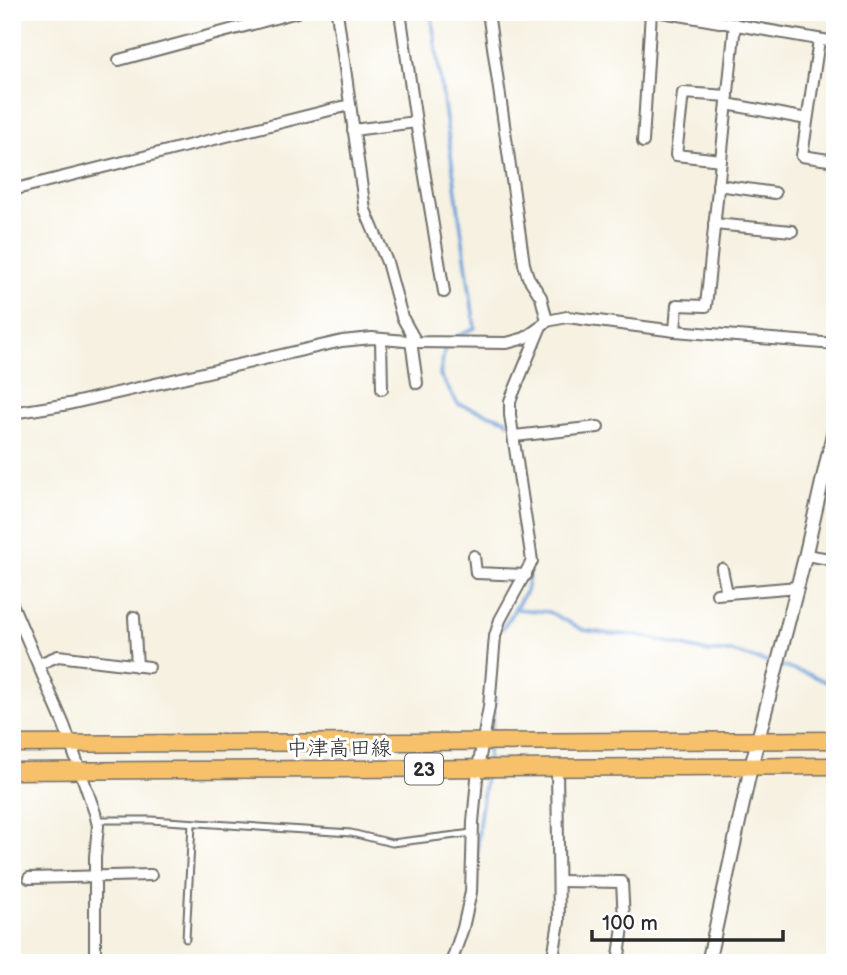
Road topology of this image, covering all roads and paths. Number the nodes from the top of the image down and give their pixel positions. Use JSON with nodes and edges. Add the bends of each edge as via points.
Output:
{"nodes":[{"id":1,"x":297,"y":12,"type":"edge"},
{"id":2,"x":337,"y":12,"type":"edge"},
{"id":3,"x":400,"y":12,"type":"edge"},
{"id":4,"x":488,"y":12,"type":"edge"},
{"id":5,"x":651,"y":12,"type":"edge"},
{"id":6,"x":662,"y":12,"type":"edge"},
{"id":7,"x":741,"y":12,"type":"edge"},
{"id":8,"x":737,"y":24,"type":"junction"},
{"id":9,"x":819,"y":40,"type":"junction"},
{"id":10,"x":835,"y":43,"type":"edge"},
{"id":11,"x":119,"y":60,"type":"dead end"},
{"id":12,"x":727,"y":100,"type":"junction"},
{"id":13,"x":350,"y":105,"type":"junction"},
{"id":14,"x":807,"y":119,"type":"junction"},
{"id":15,"x":416,"y":122,"type":"junction"},
{"id":16,"x":353,"y":130,"type":"junction"},
{"id":17,"x":643,"y":142,"type":"dead end"},
{"id":18,"x":721,"y":160,"type":"junction"},
{"id":19,"x":835,"y":161,"type":"edge"},
{"id":20,"x":718,"y":185,"type":"junction"},
{"id":21,"x":12,"y":190,"type":"edge"},
{"id":22,"x":775,"y":192,"type":"dead end"},
{"id":23,"x":714,"y":223,"type":"junction"},
{"id":24,"x":792,"y":231,"type":"dead end"},
{"id":25,"x":444,"y":292,"type":"dead end"},
{"id":26,"x":544,"y":324,"type":"junction"},
{"id":27,"x":675,"y":331,"type":"junction"},
{"id":28,"x":381,"y":339,"type":"junction"},
{"id":29,"x":414,"y":342,"type":"junction"},
{"id":30,"x":507,"y":343,"type":"junction"},
{"id":31,"x":835,"y":344,"type":"edge"},
{"id":32,"x":527,"y":360,"type":"junction"},
{"id":33,"x":417,"y":383,"type":"dead end"},
{"id":34,"x":382,"y":389,"type":"dead end"},
{"id":35,"x":12,"y":413,"type":"edge"},
{"id":36,"x":835,"y":425,"type":"edge"},
{"id":37,"x":598,"y":427,"type":"dead end"},
{"id":38,"x":514,"y":436,"type":"junction"},
{"id":39,"x":806,"y":555,"type":"junction"},
{"id":40,"x":474,"y":556,"type":"dead end"},
{"id":41,"x":835,"y":560,"type":"edge"},
{"id":42,"x":722,"y":569,"type":"dead end"},
{"id":43,"x":526,"y":575,"type":"junction"},
{"id":44,"x":798,"y":587,"type":"junction"},
{"id":45,"x":12,"y":604,"type":"edge"},
{"id":46,"x":134,"y":617,"type":"dead end"},
{"id":47,"x":39,"y":664,"type":"junction"},
{"id":48,"x":758,"y":740,"type":"junction"},
{"id":49,"x":835,"y":740,"type":"edge"},
{"id":50,"x":483,"y":741,"type":"junction"},
{"id":51,"x":71,"y":743,"type":"junction"},
{"id":52,"x":12,"y":744,"type":"edge"},
{"id":53,"x":835,"y":766,"type":"edge"},
{"id":54,"x":751,"y":767,"type":"junction"},
{"id":55,"x":478,"y":768,"type":"junction"},
{"id":56,"x":557,"y":768,"type":"junction"},
{"id":57,"x":81,"y":770,"type":"junction"},
{"id":58,"x":12,"y":771,"type":"edge"},
{"id":59,"x":97,"y":820,"type":"junction"},
{"id":60,"x":192,"y":824,"type":"junction"},
{"id":61,"x":472,"y":833,"type":"junction"},
{"id":62,"x":151,"y":875,"type":"dead end"},
{"id":63,"x":95,"y":876,"type":"junction"},
{"id":64,"x":29,"y":878,"type":"dead end"},
{"id":65,"x":559,"y":881,"type":"junction"},
{"id":66,"x":186,"y":939,"type":"dead end"},
{"id":67,"x":95,"y":963,"type":"edge"},
{"id":68,"x":452,"y":963,"type":"edge"},
{"id":69,"x":552,"y":963,"type":"edge"},
{"id":70,"x":618,"y":963,"type":"edge"},
{"id":71,"x":708,"y":963,"type":"edge"}],
"edges":[{"from":1,"to":11,"type":"street"},
{"from":2,"to":13,"type":"street"},
{"from":3,"to":15,"type":"street"},
{"from":4,"to":26,"type":"street","via":[[524,264],[541,297]]},
{"from":5,"to":17,"type":"street"},
{"from":6,"to":8,"type":"street"},
{"from":7,"to":8,"type":"street"},
{"from":8,"to":9,"type":"street"},
{"from":8,"to":12,"type":"street"},
{"from":9,"to":10,"type":"street"},
{"from":9,"to":14,"type":"street"},
{"from":12,"to":14,"type":"street"},
{"from":12,"to":18,"type":"street"},
{"from":12,"to":18,"type":"street","via":[[683,93],[676,155]]},
{"from":13,"to":16,"type":"street"},
{"from":13,"to":21,"type":"street"},
{"from":14,"to":19,"type":"street","via":[[802,156]]},
{"from":15,"to":16,"type":"street"},
{"from":15,"to":25,"type":"street"},
{"from":16,"to":29,"type":"street","via":[[366,210]]},
{"from":18,"to":20,"type":"street"},
{"from":20,"to":22,"type":"street"},
{"from":20,"to":23,"type":"street"},
{"from":23,"to":24,"type":"street"},
{"from":23,"to":27,"type":"street","via":[[706,306],[677,305]]},
{"from":26,"to":27,"type":"street","via":[[566,317]]},
{"from":26,"to":30,"type":"street","via":[[525,338]]},
{"from":26,"to":32,"type":"street"},
{"from":27,"to":31,"type":"street"},
{"from":28,"to":29,"type":"street"},
{"from":28,"to":34,"type":"street"},
{"from":28,"to":35,"type":"street","via":[[324,344],[69,404]]},
{"from":29,"to":30,"type":"street"},
{"from":29,"to":33,"type":"street"},
{"from":30,"to":32,"type":"street"},
{"from":32,"to":38,"type":"street","via":[[510,401]]},
{"from":36,"to":39,"type":"street"},
{"from":37,"to":38,"type":"street"},
{"from":38,"to":43,"type":"street","via":[[533,556]]},
{"from":39,"to":41,"type":"street"},
{"from":39,"to":44,"type":"street"},
{"from":40,"to":43,"type":"street","via":[[476,573]]},
{"from":42,"to":44,"type":"street","via":[[722,594]]},
{"from":43,"to":50,"type":"street","via":[[495,636]]},
{"from":44,"to":48,"type":"street"},
{"from":45,"to":47,"type":"street"},
{"from":46,"to":47,"type":"street","via":[[143,666],[58,656]]},
{"from":47,"to":51,"type":"street"},
{"from":48,"to":49,"type":"main road","name":"中津高田線","number":"23"},
{"from":48,"to":50,"type":"main road","name":"中津高田線","number":"23"},
{"from":48,"to":54,"type":"street"},
{"from":50,"to":51,"type":"main road","name":"中津高田線","number":"23"},
{"from":50,"to":55,"type":"street"},
{"from":51,"to":52,"type":"main road","name":"中津高田線","number":"23"},
{"from":51,"to":57,"type":"street"},
{"from":53,"to":54,"type":"main road","name":"中津高田線","number":"23"},
{"from":54,"to":56,"type":"main road","name":"中津高田線","number":"23"},
{"from":54,"to":71,"type":"street"},
{"from":55,"to":56,"type":"main road","name":"中津高田線","number":"23"},
{"from":55,"to":57,"type":"main road","name":"中津高田線","number":"23"},
{"from":55,"to":61,"type":"street"},
{"from":56,"to":65,"type":"street"},
{"from":57,"to":58,"type":"main road","name":"中津高田線","number":"23"},
{"from":57,"to":59,"type":"street"},
{"from":59,"to":60,"type":"lane"},
{"from":59,"to":63,"type":"street"},
{"from":60,"to":61,"type":"lane","via":[[351,834],[391,843]]},
{"from":60,"to":66,"type":"lane"},
{"from":61,"to":68,"type":"street","via":[[471,892]]},
{"from":62,"to":63,"type":"street"},
{"from":63,"to":64,"type":"street"},
{"from":63,"to":67,"type":"street"},
{"from":65,"to":69,"type":"street"},
{"from":65,"to":70,"type":"street","via":[[622,882],[624,920]]}]}
